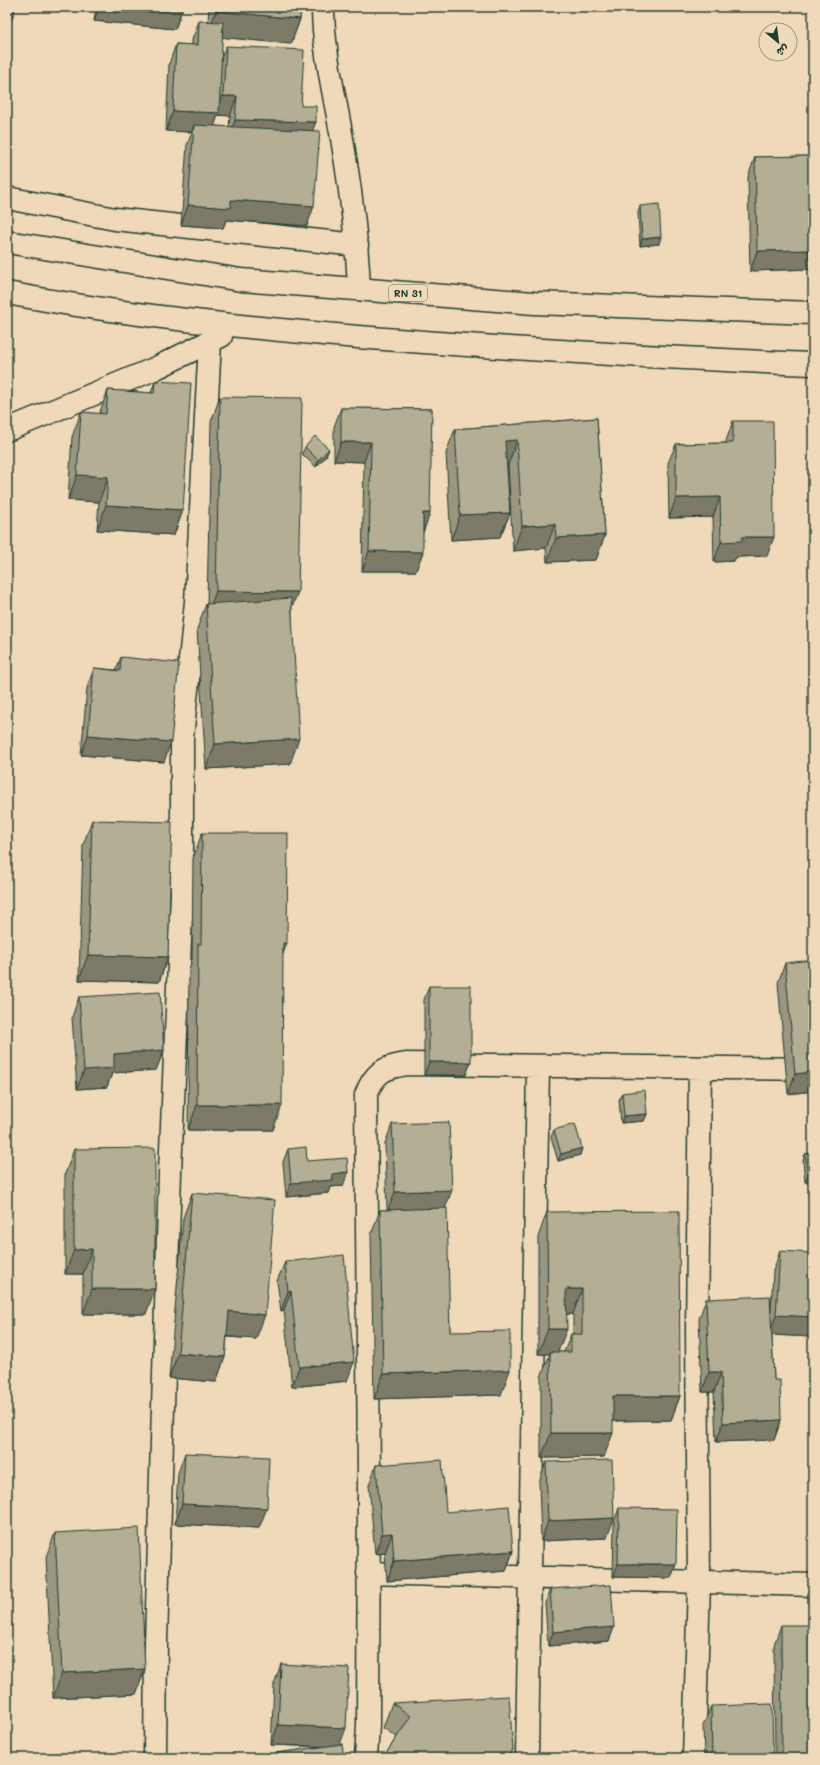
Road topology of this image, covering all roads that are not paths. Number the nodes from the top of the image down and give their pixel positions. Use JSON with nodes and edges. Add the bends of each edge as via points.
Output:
{"nodes":[{"id":1,"x":324,"y":7,"type":"edge"},
{"id":2,"x":7,"y":198,"type":"edge"},
{"id":3,"x":7,"y":242,"type":"edge"},
{"id":4,"x":357,"y":245,"type":"junction"},
{"id":5,"x":359,"y":290,"type":"junction"},
{"id":6,"x":7,"y":293,"type":"edge"},
{"id":7,"x":813,"y":313,"type":"edge"},
{"id":8,"x":240,"y":327,"type":"junction"},
{"id":9,"x":210,"y":342,"type":"junction"},
{"id":10,"x":813,"y":364,"type":"edge"},
{"id":11,"x":7,"y":430,"type":"edge"},
{"id":12,"x":538,"y":1066,"type":"junction"},
{"id":13,"x":700,"y":1068,"type":"junction"},
{"id":14,"x":813,"y":1069,"type":"edge"},
{"id":15,"x":368,"y":1573,"type":"junction"},
{"id":16,"x":530,"y":1577,"type":"junction"},
{"id":17,"x":699,"y":1582,"type":"junction"},
{"id":18,"x":813,"y":1585,"type":"edge"},
{"id":19,"x":155,"y":1758,"type":"edge"},
{"id":20,"x":366,"y":1758,"type":"edge"},
{"id":21,"x":527,"y":1758,"type":"edge"},
{"id":22,"x":694,"y":1758,"type":"edge"}],
"edges":[{"from":1,"to":4,"type":"main road","via":[[330,67],[350,182]]},
{"from":2,"to":4,"type":"main road","via":[[115,219]]},
{"from":3,"to":5,"type":"main road","number":"RN 31","via":[[241,280]]},
{"from":4,"to":5,"type":"main road"},
{"from":5,"to":7,"type":"main road","number":"RN 31","via":[[611,307]]},
{"from":6,"to":8,"type":"main road","via":[[135,315]]},
{"from":8,"to":9,"type":"main road"},
{"from":8,"to":10,"type":"main road","via":[[474,346]]},
{"from":9,"to":11,"type":"main road","via":[[147,372]]},
{"from":9,"to":19,"type":"main road","via":[[196,602],[182,738],[182,894],[170,1172]]},
{"from":12,"to":13,"type":"main road"},
{"from":12,"to":15,"type":"main road","via":[[393,1066],[380,1072],[371,1082],[366,1095]]},
{"from":12,"to":16,"type":"main road"},
{"from":13,"to":14,"type":"main road"},
{"from":13,"to":17,"type":"main road","via":[[697,1330]]},
{"from":15,"to":16,"type":"main road"},
{"from":15,"to":20,"type":"main road"},
{"from":16,"to":17,"type":"main road"},
{"from":16,"to":21,"type":"main road"},
{"from":17,"to":18,"type":"main road"},
{"from":17,"to":22,"type":"main road"}]}
